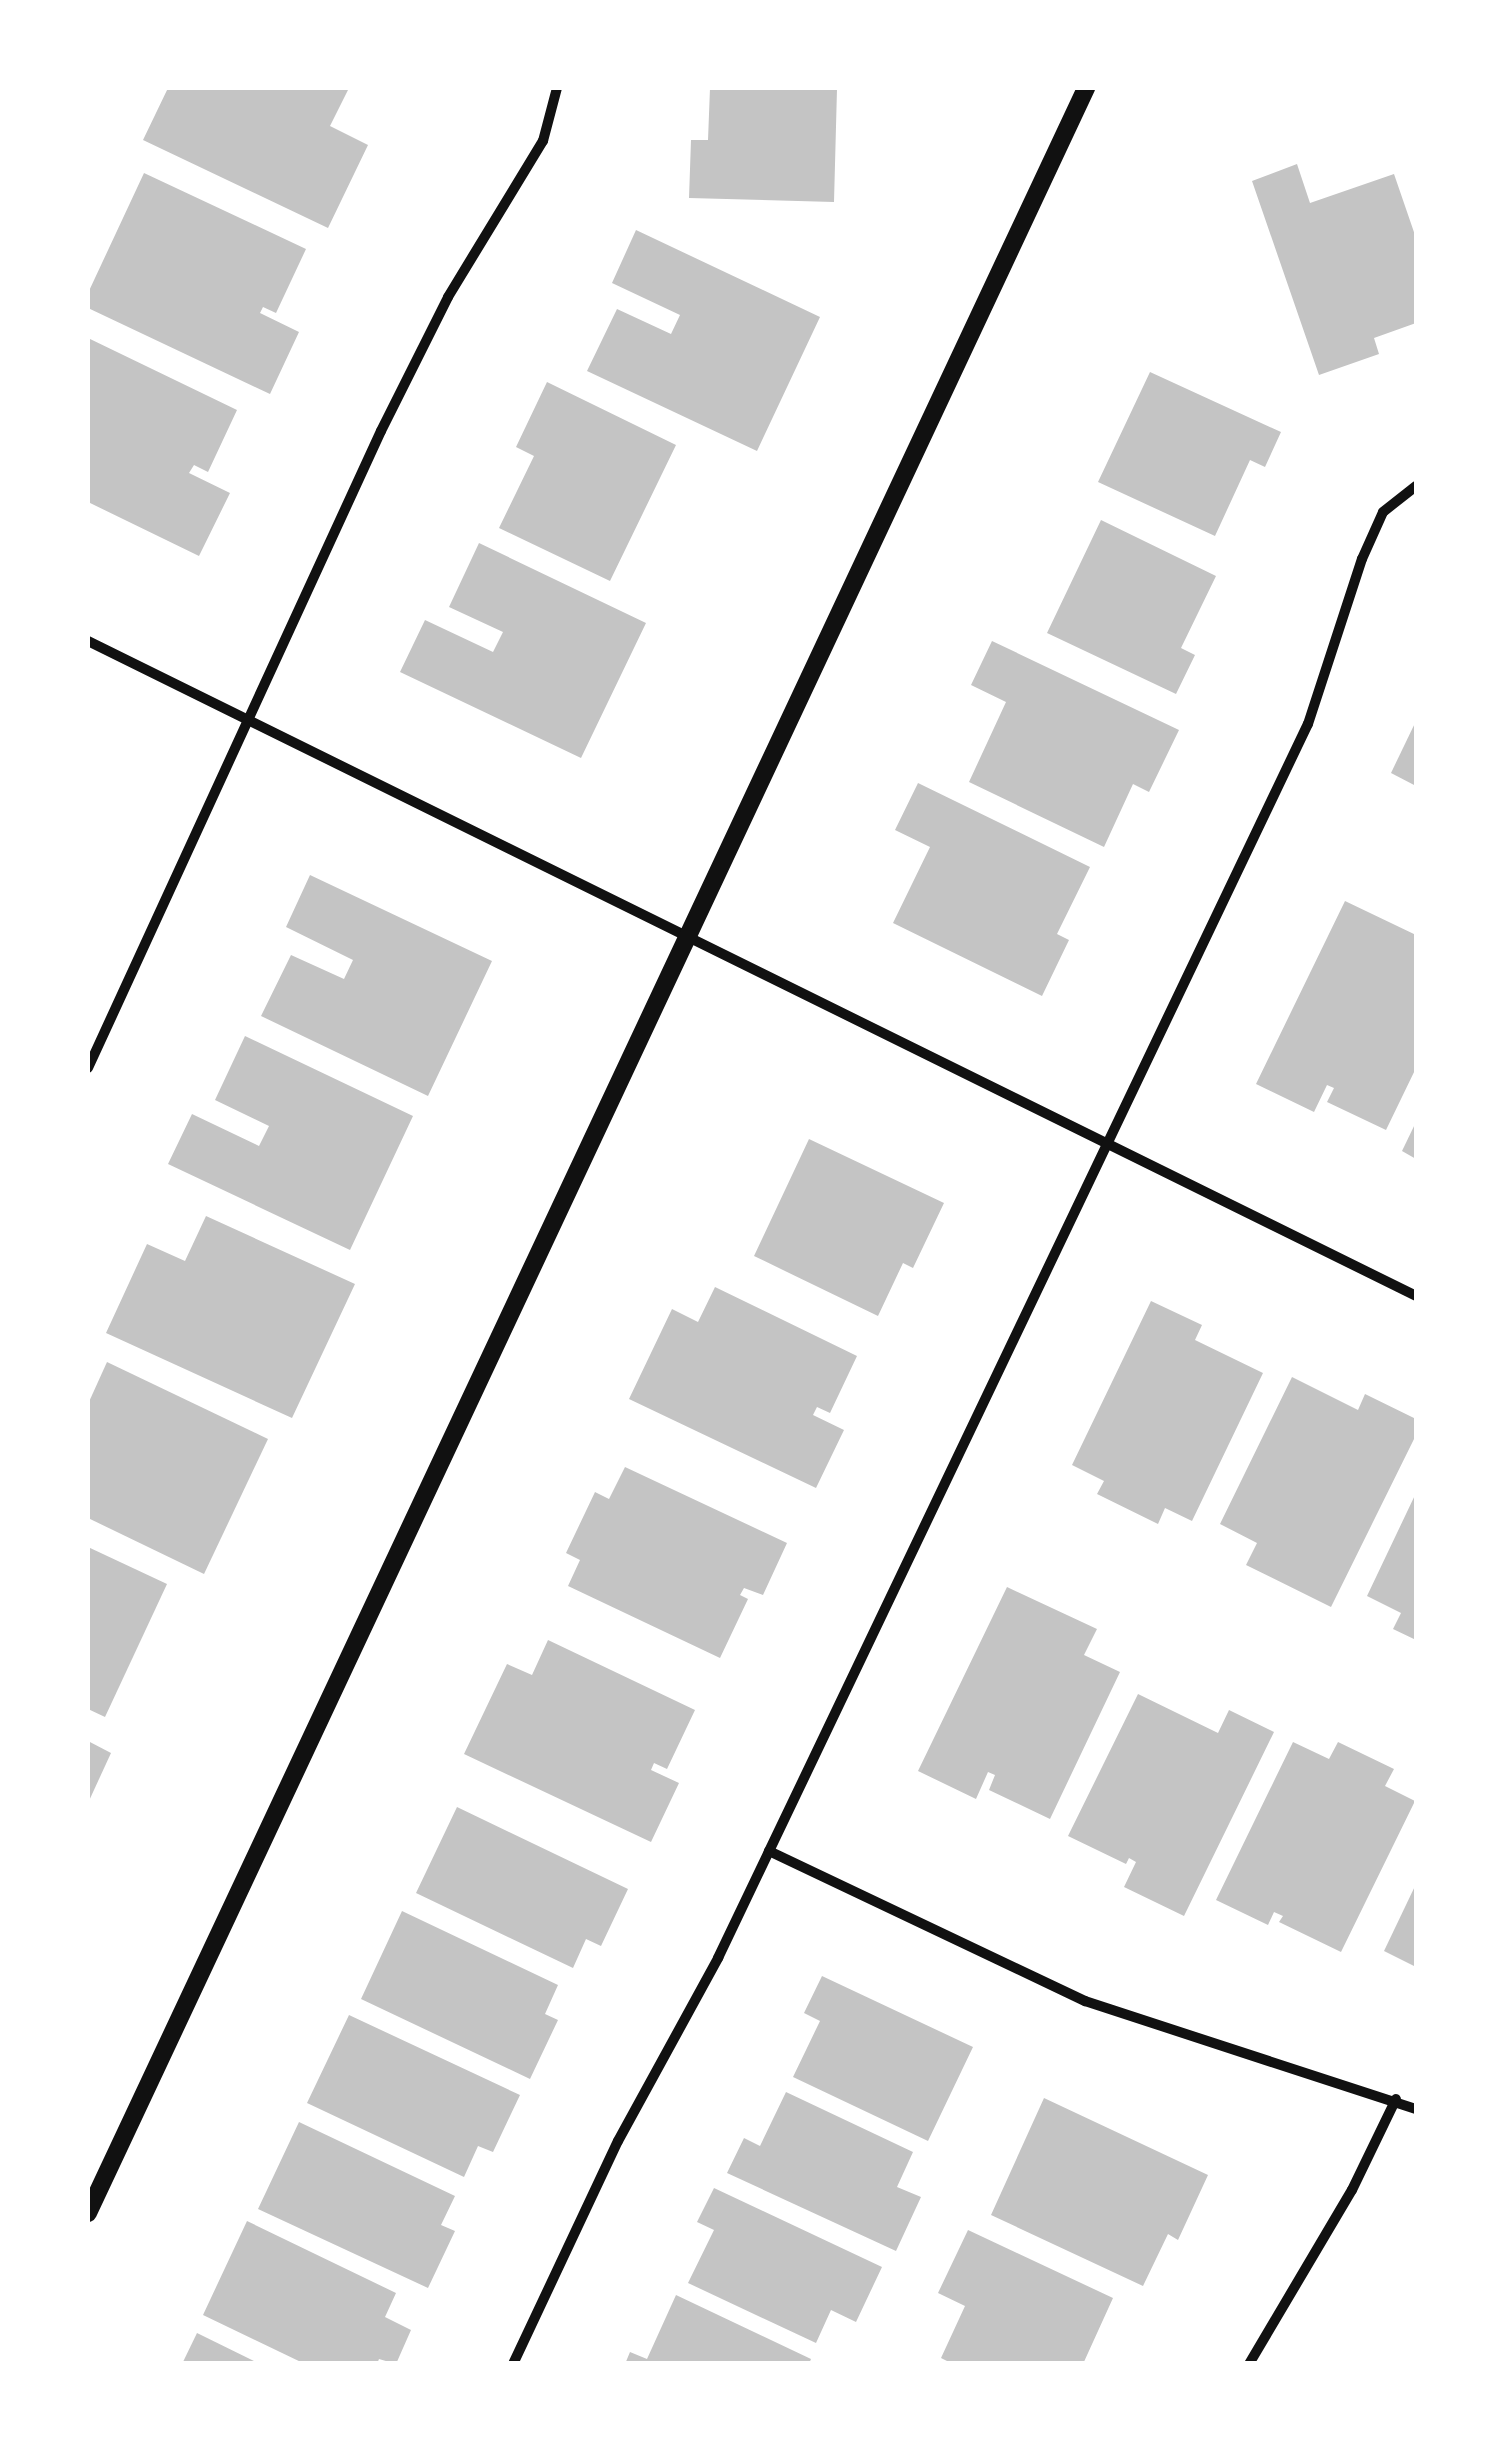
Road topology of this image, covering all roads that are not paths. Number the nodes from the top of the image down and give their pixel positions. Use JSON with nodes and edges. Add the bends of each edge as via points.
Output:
{"nodes":[{"id":1,"x":557,"y":88,"type":"edge"},
{"id":2,"x":1086,"y":88,"type":"edge"},
{"id":3,"x":1416,"y":486,"type":"edge"},
{"id":4,"x":88,"y":641,"type":"edge"},
{"id":5,"x":251,"y":722,"type":"junction"},
{"id":6,"x":689,"y":936,"type":"junction"},
{"id":7,"x":88,"y":1068,"type":"edge"},
{"id":8,"x":1105,"y":1143,"type":"junction"},
{"id":9,"x":1416,"y":1296,"type":"edge"},
{"id":10,"x":769,"y":1852,"type":"junction"},
{"id":11,"x":1396,"y":2099,"type":"junction"},
{"id":12,"x":1416,"y":2109,"type":"edge"},
{"id":13,"x":88,"y":2213,"type":"edge"},
{"id":14,"x":513,"y":2364,"type":"edge"},
{"id":15,"x":1249,"y":2364,"type":"edge"}],
"edges":[{"from":1,"to":5,"type":"street","via":[[544,142],[448,297]]},
{"from":2,"to":6,"type":"street"},
{"from":3,"to":8,"type":"street","via":[[1383,512],[1308,724]]},
{"from":4,"to":5,"type":"street"},
{"from":5,"to":6,"type":"street"},
{"from":5,"to":7,"type":"street"},
{"from":6,"to":8,"type":"street"},
{"from":6,"to":13,"type":"street"},
{"from":8,"to":9,"type":"street"},
{"from":8,"to":10,"type":"street"},
{"from":10,"to":11,"type":"street","via":[[1085,2000]]},
{"from":10,"to":14,"type":"street","via":[[618,2141]]},
{"from":11,"to":12,"type":"street"},
{"from":11,"to":15,"type":"street","via":[[1352,2190]]}]}
